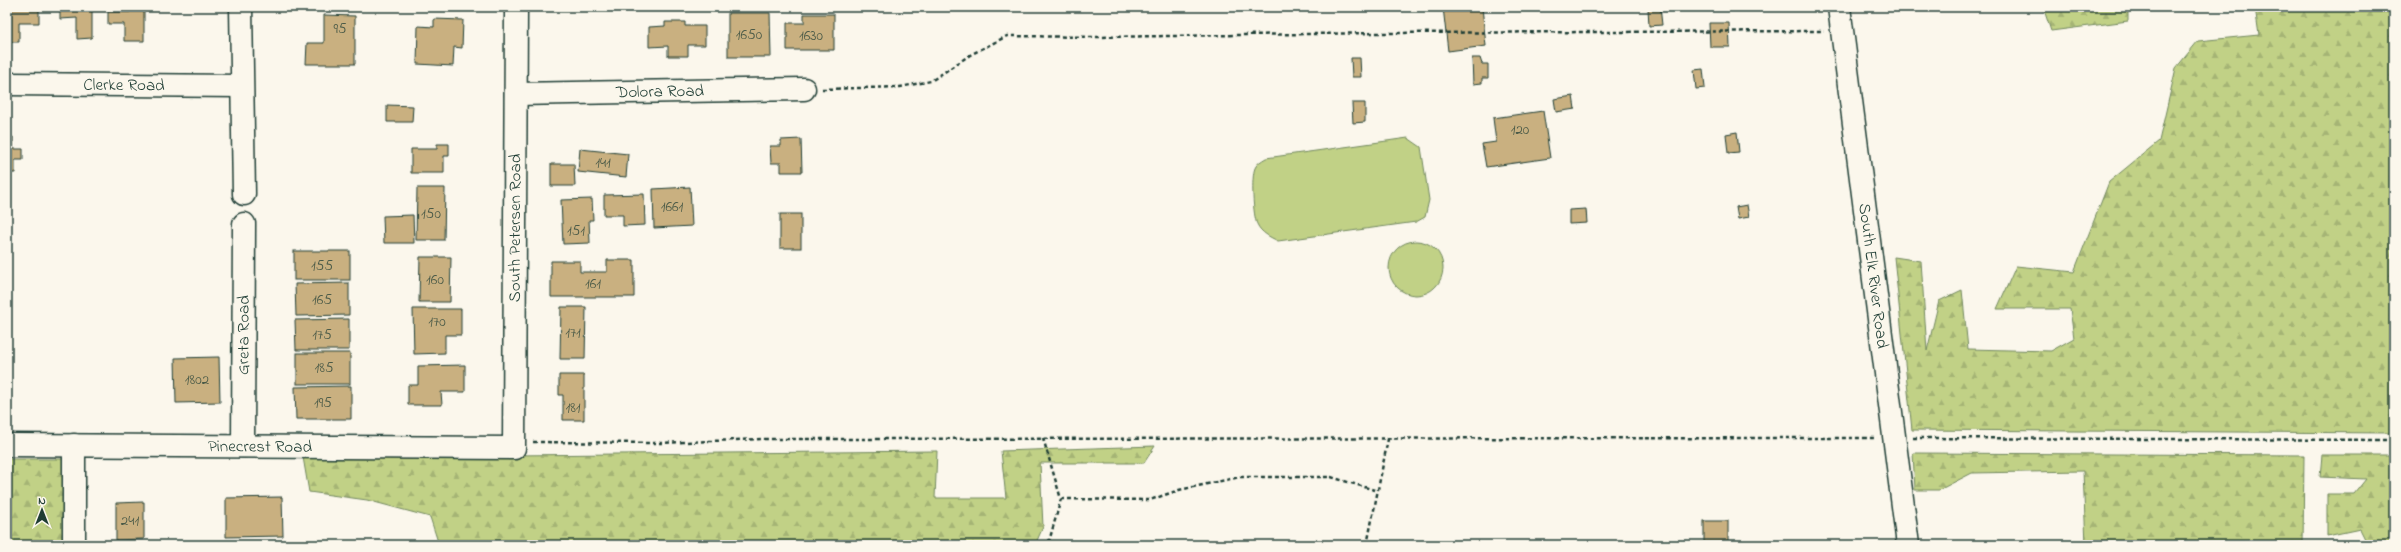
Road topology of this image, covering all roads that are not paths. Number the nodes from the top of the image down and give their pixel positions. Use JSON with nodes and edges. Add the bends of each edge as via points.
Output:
{"nodes":[{"id":1,"x":241,"y":7,"type":"edge"},
{"id":2,"x":516,"y":7,"type":"edge"},
{"id":3,"x":1839,"y":7,"type":"edge"},
{"id":4,"x":7,"y":84,"type":"edge"},
{"id":5,"x":241,"y":86,"type":"junction"},
{"id":6,"x":804,"y":89,"type":"road end"},
{"id":7,"x":516,"y":94,"type":"junction"},
{"id":8,"x":244,"y":194,"type":"dead end"},
{"id":9,"x":244,"y":224,"type":"dead end"},
{"id":10,"x":7,"y":445,"type":"edge"},
{"id":11,"x":74,"y":445,"type":"junction"},
{"id":12,"x":514,"y":445,"type":"joint"},
{"id":13,"x":243,"y":446,"type":"junction"},
{"id":14,"x":74,"y":545,"type":"edge"},
{"id":15,"x":1908,"y":545,"type":"edge"}],
"edges":[{"from":1,"to":5,"type":"street"},
{"from":2,"to":7,"type":"street","name":"South Petersen Road"},
{"from":3,"to":15,"type":"street","name":"South Elk River Road"},
{"from":4,"to":5,"type":"street","name":"Clerke Road"},
{"from":5,"to":8,"type":"street"},
{"from":6,"to":7,"type":"street","name":"Dolora Road"},
{"from":7,"to":12,"type":"street","name":"South Petersen Road"},
{"from":9,"to":13,"type":"street","name":"Greta Road"},
{"from":10,"to":11,"type":"street","name":"Pinecrest Road"},
{"from":11,"to":13,"type":"street","name":"Pinecrest Road"},
{"from":11,"to":14,"type":"street"},
{"from":12,"to":13,"type":"street","name":"Pinecrest Road"}]}
